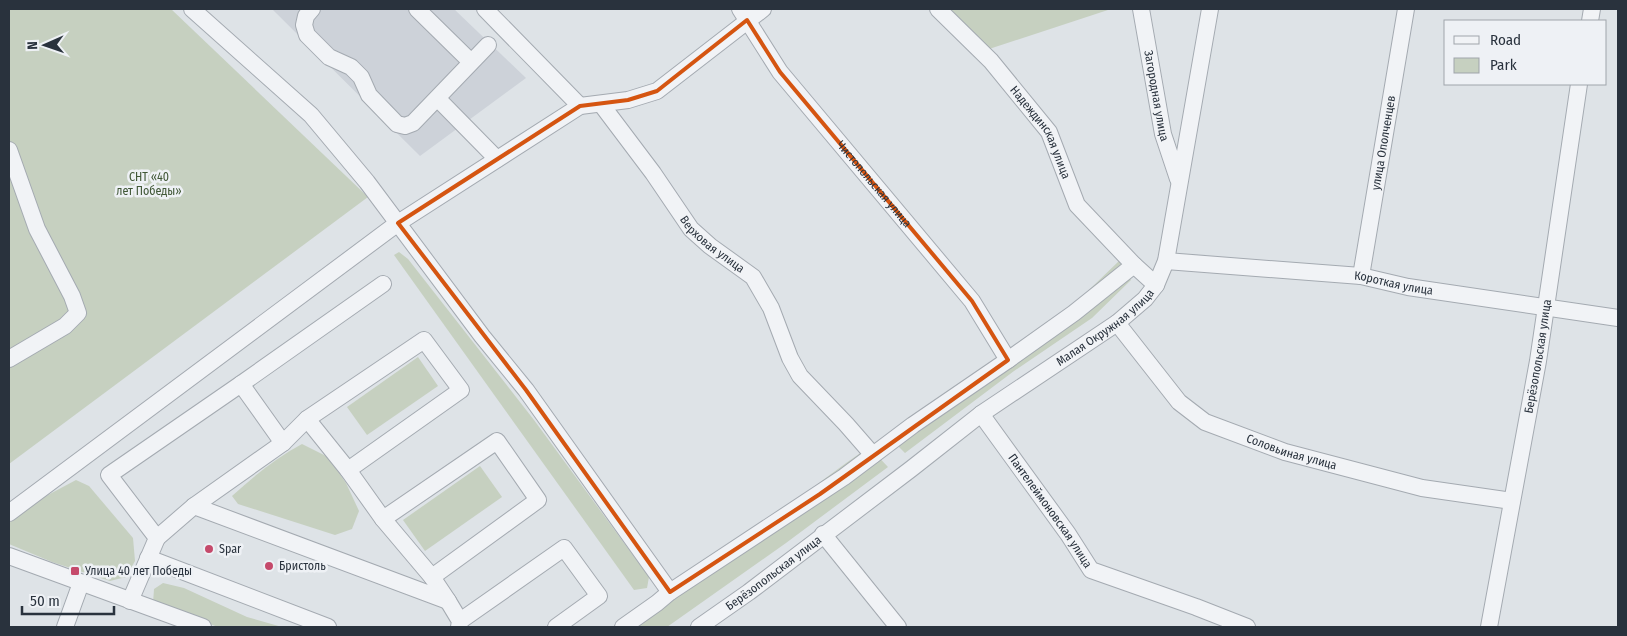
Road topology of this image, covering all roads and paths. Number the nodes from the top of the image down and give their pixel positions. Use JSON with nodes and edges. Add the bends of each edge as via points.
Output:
{"nodes":[{"id":1,"x":192,"y":9,"type":"edge"},
{"id":2,"x":312,"y":9,"type":"edge"},
{"id":3,"x":417,"y":9,"type":"edge"},
{"id":4,"x":484,"y":9,"type":"edge"},
{"id":5,"x":763,"y":9,"type":"edge"},
{"id":6,"x":938,"y":9,"type":"edge"},
{"id":7,"x":1141,"y":9,"type":"edge"},
{"id":8,"x":1210,"y":9,"type":"edge"},
{"id":9,"x":1406,"y":9,"type":"edge"},
{"id":10,"x":744,"y":15,"type":"edge"},
{"id":11,"x":488,"y":45,"type":"dead end"},
{"id":12,"x":471,"y":62,"type":"junction"},
{"id":13,"x":1579,"y":85,"type":"edge"},
{"id":14,"x":438,"y":99,"type":"junction"},
{"id":15,"x":601,"y":104,"type":"junction"},
{"id":16,"x":580,"y":106,"type":"junction"},
{"id":17,"x":9,"y":150,"type":"edge"},
{"id":18,"x":497,"y":159,"type":"junction"},
{"id":19,"x":1179,"y":181,"type":"junction"},
{"id":20,"x":398,"y":223,"type":"junction"},
{"id":21,"x":1166,"y":261,"type":"junction"},
{"id":22,"x":1134,"y":265,"type":"junction"},
{"id":23,"x":1361,"y":276,"type":"junction"},
{"id":24,"x":384,"y":284,"type":"dead end"},
{"id":25,"x":1156,"y":284,"type":"junction"},
{"id":26,"x":1545,"y":308,"type":"junction"},
{"id":27,"x":1618,"y":318,"type":"edge"},
{"id":28,"x":1117,"y":323,"type":"junction"},
{"id":29,"x":9,"y":359,"type":"edge"},
{"id":30,"x":1008,"y":360,"type":"junction"},
{"id":31,"x":242,"y":384,"type":"junction"},
{"id":32,"x":981,"y":414,"type":"junction"},
{"id":33,"x":307,"y":420,"type":"junction"},
{"id":34,"x":283,"y":443,"type":"junction"},
{"id":35,"x":873,"y":455,"type":"junction"},
{"id":36,"x":348,"y":470,"type":"junction"},
{"id":37,"x":1512,"y":501,"type":"junction"},
{"id":38,"x":194,"y":506,"type":"junction"},
{"id":39,"x":9,"y":513,"type":"edge"},
{"id":40,"x":383,"y":519,"type":"junction"},
{"id":41,"x":823,"y":534,"type":"junction"},
{"id":42,"x":157,"y":538,"type":"junction"},
{"id":43,"x":9,"y":556,"type":"edge"},
{"id":44,"x":148,"y":558,"type":"junction"},
{"id":45,"x":432,"y":578,"type":"junction"},
{"id":46,"x":82,"y":583,"type":"junction"},
{"id":47,"x":670,"y":592,"type":"junction"},
{"id":48,"x":130,"y":600,"type":"junction"},
{"id":49,"x":448,"y":601,"type":"junction"},
{"id":50,"x":460,"y":624,"type":"edge"},
{"id":51,"x":65,"y":627,"type":"edge"},
{"id":52,"x":203,"y":627,"type":"edge"},
{"id":53,"x":328,"y":627,"type":"edge"},
{"id":54,"x":556,"y":627,"type":"edge"},
{"id":55,"x":623,"y":627,"type":"edge"},
{"id":56,"x":698,"y":627,"type":"edge"},
{"id":57,"x":898,"y":627,"type":"edge"},
{"id":58,"x":1247,"y":627,"type":"edge"},
{"id":59,"x":1489,"y":627,"type":"edge"}],
"edges":[{"from":1,"to":20,"type":"street","via":[[311,115]]},
{"from":2,"to":14,"type":"street","via":[[304,25],[307,35],[330,57],[351,67],[361,77],[368,95],[397,124],[406,126],[413,123]]},
{"from":3,"to":12,"type":"street"},
{"from":4,"to":16,"type":"street"},
{"from":5,"to":10,"type":"street"},
{"from":6,"to":22,"type":"street","name":"Надеждинская улица","via":[[991,61],[1049,132],[1077,205]]},
{"from":7,"to":19,"type":"street","name":"Загородная улица","via":[[1163,134]]},
{"from":8,"to":19,"type":"street","name":"Малая Окружная улица"},
{"from":9,"to":23,"type":"street","name":"улица Ополченцев"},
{"from":10,"to":15,"type":"street","via":[[657,91]]},
{"from":10,"to":30,"type":"street","name":"Чистопольская улица","via":[[780,72],[972,301]]},
{"from":11,"to":12,"type":"street"},
{"from":12,"to":14,"type":"street"},
{"from":13,"to":26,"type":"street","name":"Берёзопольская улица"},
{"from":14,"to":18,"type":"street"},
{"from":15,"to":16,"type":"street"},
{"from":15,"to":35,"type":"street","name":"Верховая улица","via":[[691,230],[752,277],[771,308],[800,376]]},
{"from":16,"to":18,"type":"street"},
{"from":17,"to":29,"type":"street","via":[[37,229],[78,313],[65,326]]},
{"from":18,"to":20,"type":"street"},
{"from":19,"to":21,"type":"street","name":"Малая Окружная улица"},
{"from":20,"to":39,"type":"street"},
{"from":20,"to":47,"type":"street","via":[[526,390]]},
{"from":21,"to":23,"type":"street","name":"Короткая улица"},
{"from":21,"to":25,"type":"street","name":"Малая Окружная улица"},
{"from":22,"to":25,"type":"street","name":"Надеждинская улица"},
{"from":22,"to":30,"type":"street"},
{"from":23,"to":26,"type":"street","name":"Короткая улица","via":[[1408,287]]},
{"from":24,"to":31,"type":"street"},
{"from":25,"to":28,"type":"street","name":"Малая Окружная улица","via":[[1145,299]]},
{"from":26,"to":27,"type":"street","name":"Короткая улица"},
{"from":26,"to":37,"type":"street","name":"Берёзопольская улица"},
{"from":28,"to":32,"type":"street","name":"Малая Окружная улица"},
{"from":28,"to":37,"type":"street","name":"Соловьиная улица","via":[[1179,402],[1205,422],[1285,452],[1413,486]]},
{"from":30,"to":35,"type":"street"},
{"from":31,"to":34,"type":"street"},
{"from":31,"to":42,"type":"street","via":[[109,475]]},
{"from":32,"to":41,"type":"street","name":"Малая Окружная улица"},
{"from":32,"to":58,"type":"street","name":"Пантелеймоновская улица","via":[[1091,570]]},
{"from":33,"to":34,"type":"street"},
{"from":33,"to":36,"type":"street"},
{"from":33,"to":36,"type":"street","via":[[424,340],[461,390]]},
{"from":34,"to":38,"type":"street"},
{"from":35,"to":47,"type":"street","via":[[820,494]]},
{"from":36,"to":40,"type":"street"},
{"from":37,"to":59,"type":"street","name":"Берёзопольская улица"},
{"from":38,"to":42,"type":"street"},
{"from":38,"to":49,"type":"street"},
{"from":40,"to":45,"type":"street"},
{"from":40,"to":45,"type":"street","via":[[497,441],[538,500]]},
{"from":41,"to":56,"type":"street","name":"Берёзопольская улица"},
{"from":41,"to":57,"type":"street","name":"Берёзопольская улица"},
{"from":42,"to":44,"type":"street"},
{"from":43,"to":46,"type":"street"},
{"from":44,"to":48,"type":"street"},
{"from":44,"to":53,"type":"street"},
{"from":45,"to":49,"type":"street"},
{"from":46,"to":48,"type":"street"},
{"from":46,"to":51,"type":"street"},
{"from":47,"to":55,"type":"street"},
{"from":48,"to":52,"type":"street"},
{"from":49,"to":50,"type":"street"},
{"from":50,"to":54,"type":"street","via":[[564,548],[599,596]]}]}
